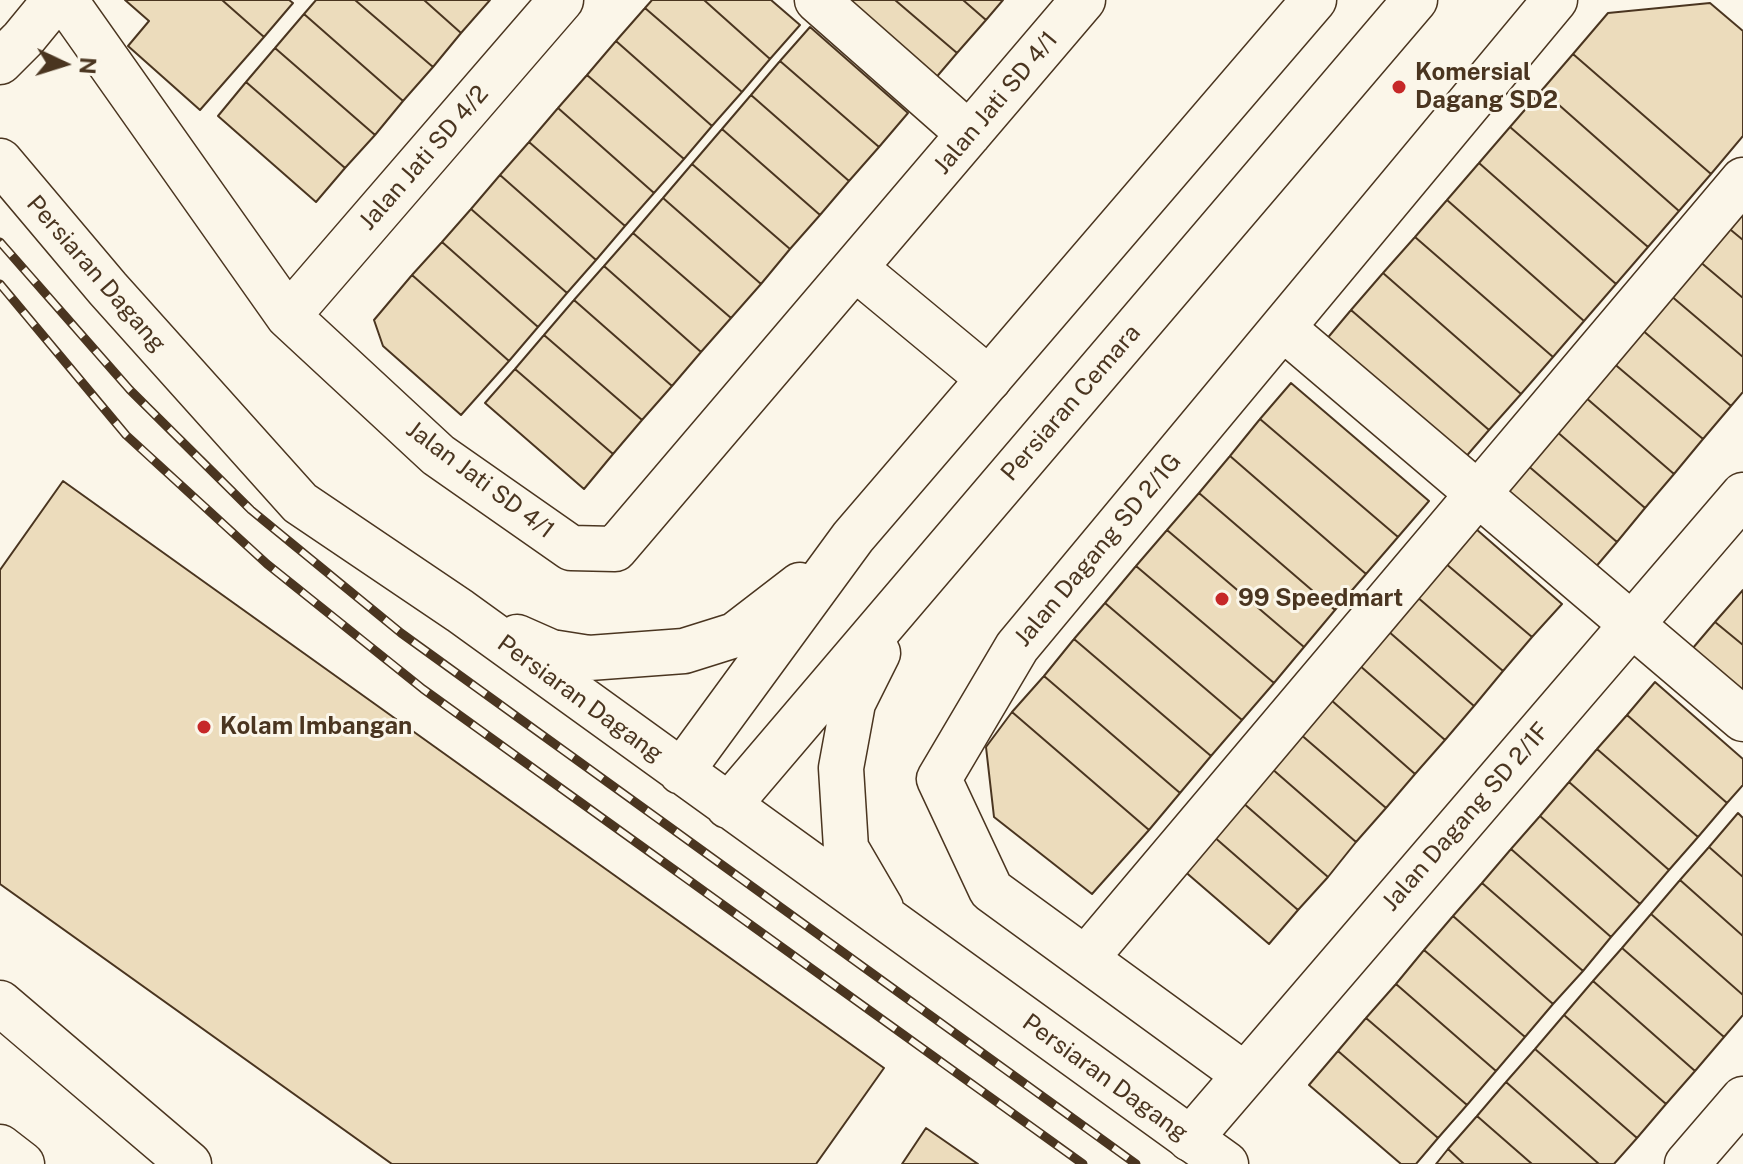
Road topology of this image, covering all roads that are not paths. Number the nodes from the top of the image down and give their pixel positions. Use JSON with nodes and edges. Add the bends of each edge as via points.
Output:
{"nodes":[{"id":1,"x":55,"y":0,"type":"edge"},
{"id":2,"x":65,"y":0,"type":"edge"},
{"id":3,"x":561,"y":0,"type":"edge"},
{"id":4,"x":817,"y":0,"type":"edge"},
{"id":5,"x":1083,"y":0,"type":"edge"},
{"id":6,"x":1314,"y":0,"type":"edge"},
{"id":7,"x":1415,"y":0,"type":"edge"},
{"id":8,"x":1555,"y":0,"type":"edge"},
{"id":9,"x":0,"y":62,"type":"edge"},
{"id":10,"x":969,"y":134,"type":"junction"},
{"id":11,"x":0,"y":161,"type":"edge"},
{"id":12,"x":1743,"y":180,"type":"edge"},
{"id":13,"x":855,"y":268,"type":"junction"},
{"id":14,"x":288,"y":316,"type":"junction"},
{"id":15,"x":1283,"y":328,"type":"junction"},
{"id":16,"x":989,"y":379,"type":"junction"},
{"id":17,"x":1478,"y":494,"type":"junction"},
{"id":18,"x":1743,"y":495,"type":"edge"},
{"id":19,"x":853,"y":537,"type":"junction"},
{"id":20,"x":908,"y":594,"type":"junction"},
{"id":21,"x":460,"y":611,"type":"junction"},
{"id":22,"x":1632,"y":624,"type":"junction"},
{"id":23,"x":1743,"y":719,"type":"edge"},
{"id":24,"x":681,"y":772,"type":"junction"},
{"id":25,"x":728,"y":806,"type":"junction"},
{"id":26,"x":890,"y":923,"type":"junction"},
{"id":27,"x":1086,"y":958,"type":"junction"},
{"id":28,"x":0,"y":1003,"type":"edge"},
{"id":29,"x":1245,"y":1075,"type":"junction"},
{"id":30,"x":1743,"y":1099,"type":"edge"},
{"id":31,"x":1190,"y":1139,"type":"junction"},
{"id":32,"x":0,"y":1147,"type":"edge"},
{"id":33,"x":22,"y":1164,"type":"edge"},
{"id":34,"x":189,"y":1164,"type":"edge"},
{"id":35,"x":1226,"y":1164,"type":"edge"},
{"id":36,"x":1687,"y":1164,"type":"edge"}],
"edges":[{"from":1,"to":9,"type":"main road"},
{"from":2,"to":14,"type":"main road","name":"Jalan Jati SD 4/1"},
{"from":3,"to":14,"type":"main road","name":"Jalan Jati SD 4/2"},
{"from":4,"to":10,"type":"main road"},
{"from":5,"to":10,"type":"main road","name":"Jalan Jati SD 4/1"},
{"from":6,"to":16,"type":"main road"},
{"from":7,"to":20,"type":"main road","name":"Persiaran Cemara"},
{"from":8,"to":15,"type":"main road","name":"Jalan Dagang SD 2/1G"},
{"from":10,"to":13,"type":"main road","name":"Jalan Jati SD 4/1"},
{"from":11,"to":21,"type":"main road","name":"Persiaran Dagang","via":[[300,503]]},
{"from":12,"to":17,"type":"main road"},
{"from":13,"to":14,"type":"main road","name":"Jalan Jati SD 4/1","via":[[615,549],[571,548],[450,463]]},
{"from":13,"to":16,"type":"main road"},
{"from":15,"to":17,"type":"main road"},
{"from":15,"to":27,"type":"main road","name":"Jalan Dagang SD 2/1G","via":[[1017,647],[939,779],[991,890]]},
{"from":16,"to":19,"type":"main road"},
{"from":17,"to":22,"type":"main road"},
{"from":17,"to":27,"type":"main road"},
{"from":18,"to":22,"type":"main road","name":"Jalan Dagang SD 2/1F"},
{"from":19,"to":21,"type":"main road","via":[[735,635],[684,651],[589,658],[551,652]]},
{"from":19,"to":24,"type":"main road"},
{"from":20,"to":25,"type":"main road","name":"Persiaran Cemara"},
{"from":20,"to":26,"type":"main road","via":[[853,703],[841,768],[846,848]]},
{"from":21,"to":24,"type":"main road","name":"Persiaran Dagang"},
{"from":22,"to":23,"type":"main road"},
{"from":22,"to":29,"type":"main road","name":"Jalan Dagang SD 2/1F"},
{"from":24,"to":25,"type":"main road","name":"Persiaran Dagang"},
{"from":25,"to":26,"type":"main road","name":"Persiaran Dagang"},
{"from":26,"to":31,"type":"main road","name":"Persiaran Dagang"},
{"from":27,"to":29,"type":"main road","name":"Jalan Dagang SD 2/1G"},
{"from":28,"to":34,"type":"main road"},
{"from":29,"to":31,"type":"main road","name":"Jalan Dagang SD 2/1F"},
{"from":30,"to":36,"type":"main road"},
{"from":31,"to":35,"type":"main road","name":"Persiaran Dagang"},
{"from":32,"to":33,"type":"main road"}]}
